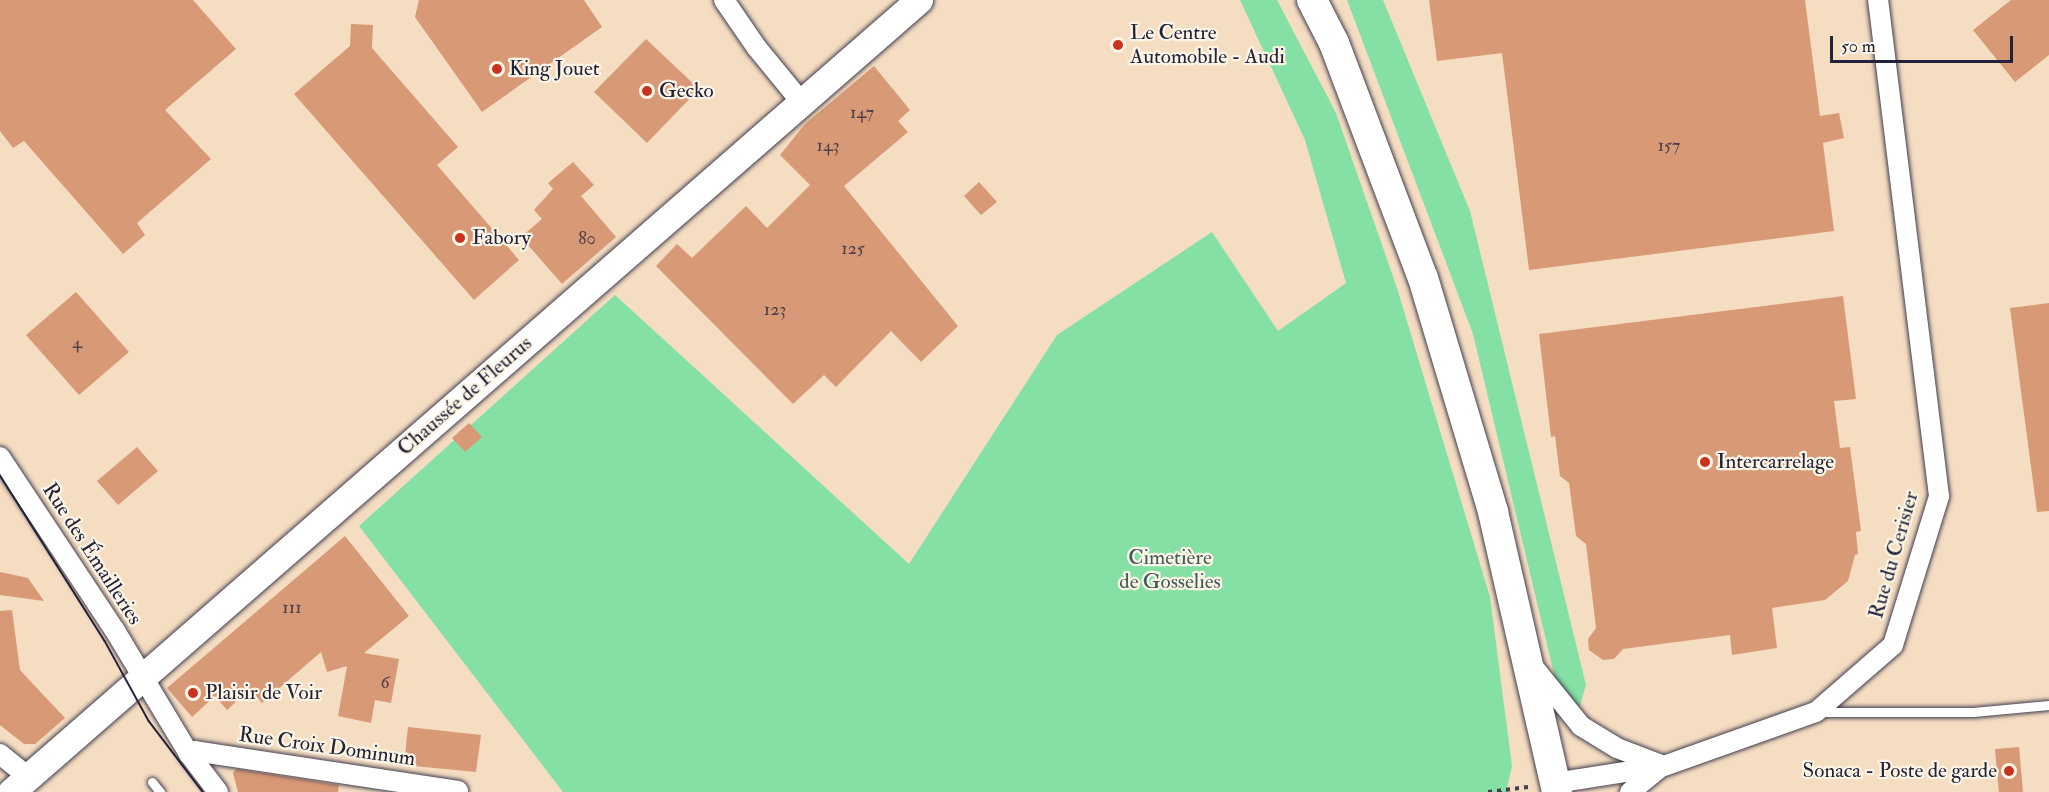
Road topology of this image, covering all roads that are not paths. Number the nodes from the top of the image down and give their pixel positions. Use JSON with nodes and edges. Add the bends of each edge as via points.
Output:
{"nodes":[{"id":1,"x":724,"y":0,"type":"edge"},
{"id":2,"x":919,"y":0,"type":"edge"},
{"id":3,"x":1312,"y":0,"type":"edge"},
{"id":4,"x":1878,"y":0,"type":"edge"},
{"id":5,"x":802,"y":103,"type":"junction"},
{"id":6,"x":0,"y":457,"type":"edge"},
{"id":7,"x":1527,"y":658,"type":"junction"},
{"id":8,"x":141,"y":679,"type":"junction"},
{"id":9,"x":2049,"y":705,"type":"edge"},
{"id":10,"x":1816,"y":712,"type":"junction"},
{"id":11,"x":0,"y":754,"type":"edge"},
{"id":12,"x":189,"y":754,"type":"junction"},
{"id":13,"x":1664,"y":766,"type":"junction"},
{"id":14,"x":152,"y":782,"type":"dead end"},
{"id":15,"x":20,"y":785,"type":"edge"},
{"id":16,"x":1555,"y":789,"type":"edge"},
{"id":17,"x":458,"y":790,"type":"dead end"},
{"id":18,"x":160,"y":792,"type":"edge"},
{"id":19,"x":218,"y":792,"type":"edge"},
{"id":20,"x":1630,"y":792,"type":"edge"}],
"edges":[{"from":1,"to":5,"type":"street"},
{"from":2,"to":5,"type":"main road","name":"Chaussée de Fleurus"},
{"from":3,"to":7,"type":"main road","via":[[1334,43],[1423,278],[1493,512]]},
{"from":4,"to":10,"type":"street","name":"Rue du Cerisier","via":[[1939,496],[1893,645]]},
{"from":5,"to":8,"type":"main road","name":"Chaussée de Fleurus"},
{"from":6,"to":8,"type":"street","name":"Rue des Émailleries","via":[[114,629]]},
{"from":7,"to":13,"type":"street","via":[[1581,726],[1617,748]]},
{"from":7,"to":16,"type":"main road"},
{"from":8,"to":12,"type":"street","name":"Rue des Émailleries"},
{"from":8,"to":15,"type":"main road","name":"Chaussée de Fleurus"},
{"from":9,"to":10,"type":"lane","via":[[1973,712]]},
{"from":10,"to":13,"type":"street","name":"Rue du Cerisier"},
{"from":11,"to":15,"type":"street"},
{"from":12,"to":17,"type":"street","name":"Rue Croix Dominum"},
{"from":12,"to":19,"type":"street","name":"Rue des Émailleries"},
{"from":13,"to":16,"type":"street","name":"Rue du Cerisier"},
{"from":13,"to":20,"type":"street"},
{"from":14,"to":18,"type":"lane"}]}
